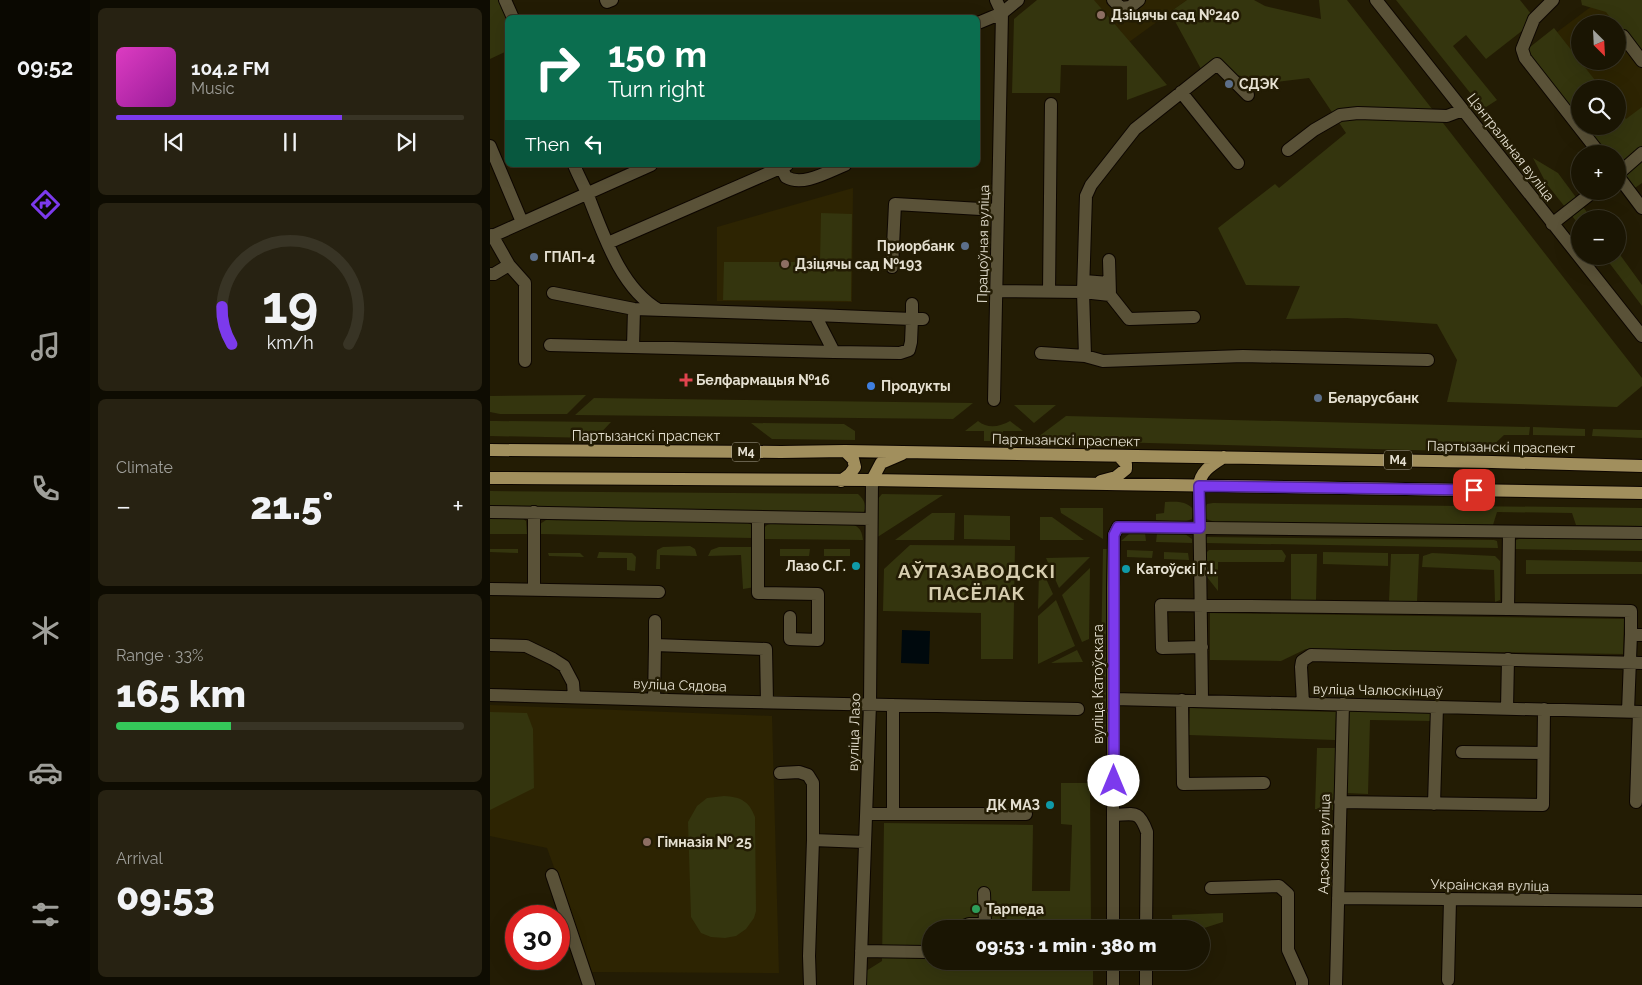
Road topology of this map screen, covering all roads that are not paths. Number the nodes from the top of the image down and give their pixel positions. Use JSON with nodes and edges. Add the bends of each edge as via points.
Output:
{"nodes":[{"id":1,"x":505,"y":0,"type":"edge"},
{"id":2,"x":606,"y":0,"type":"edge"},
{"id":3,"x":612,"y":0,"type":"edge"},
{"id":4,"x":996,"y":0,"type":"edge"},
{"id":5,"x":1018,"y":0,"type":"edge"},
{"id":6,"x":1113,"y":0,"type":"edge"},
{"id":7,"x":1139,"y":0,"type":"edge"},
{"id":8,"x":1376,"y":0,"type":"edge"},
{"id":9,"x":1553,"y":0,"type":"edge"},
{"id":10,"x":1002,"y":13,"type":"junction"},
{"id":11,"x":512,"y":15,"type":"edge"},
{"id":12,"x":980,"y":22,"type":"edge"},
{"id":13,"x":1626,"y":40,"type":"edge"},
{"id":14,"x":1642,"y":61,"type":"edge"},
{"id":15,"x":1181,"y":92,"type":"junction"},
{"id":16,"x":1248,"y":95,"type":"dead end"},
{"id":17,"x":1051,"y":104,"type":"dead end"},
{"id":18,"x":1463,"y":110,"type":"junction"},
{"id":19,"x":1593,"y":145,"type":"edge"},
{"id":20,"x":490,"y":146,"type":"edge"},
{"id":21,"x":1288,"y":150,"type":"dead end"},
{"id":22,"x":1642,"y":153,"type":"edge"},
{"id":23,"x":1238,"y":163,"type":"dead end"},
{"id":24,"x":575,"y":167,"type":"edge"},
{"id":25,"x":646,"y":167,"type":"edge"},
{"id":26,"x":781,"y":167,"type":"edge"},
{"id":27,"x":783,"y":167,"type":"edge"},
{"id":28,"x":841,"y":167,"type":"edge"},
{"id":29,"x":1626,"y":168,"type":"edge"},
{"id":30,"x":1626,"y":186,"type":"edge"},
{"id":31,"x":587,"y":193,"type":"junction"},
{"id":32,"x":1583,"y":200,"type":"edge"},
{"id":33,"x":1642,"y":208,"type":"edge"},
{"id":34,"x":998,"y":210,"type":"junction"},
{"id":35,"x":522,"y":222,"type":"junction"},
{"id":36,"x":1552,"y":224,"type":"junction"},
{"id":37,"x":491,"y":236,"type":"edge"},
{"id":38,"x":608,"y":242,"type":"junction"},
{"id":39,"x":1109,"y":260,"type":"dead end"},
{"id":40,"x":509,"y":265,"type":"junction"},
{"id":41,"x":892,"y":267,"type":"dead end"},
{"id":42,"x":490,"y":274,"type":"edge"},
{"id":43,"x":1084,"y":287,"type":"junction"},
{"id":44,"x":1109,"y":289,"type":"junction"},
{"id":45,"x":997,"y":291,"type":"junction"},
{"id":46,"x":1049,"y":292,"type":"junction"},
{"id":47,"x":553,"y":293,"type":"dead end"},
{"id":48,"x":912,"y":304,"type":"dead end"},
{"id":49,"x":634,"y":309,"type":"junction"},
{"id":50,"x":659,"y":310,"type":"junction"},
{"id":51,"x":815,"y":315,"type":"junction"},
{"id":52,"x":1194,"y":317,"type":"dead end"},
{"id":53,"x":918,"y":319,"type":"junction"},
{"id":54,"x":1642,"y":336,"type":"edge"},
{"id":55,"x":550,"y":345,"type":"dead end"},
{"id":56,"x":633,"y":347,"type":"junction"},
{"id":57,"x":834,"y":352,"type":"junction"},
{"id":58,"x":1041,"y":353,"type":"dead end"},
{"id":59,"x":1085,"y":356,"type":"junction"},
{"id":60,"x":1428,"y":360,"type":"dead end"},
{"id":61,"x":525,"y":361,"type":"dead end"},
{"id":62,"x":994,"y":400,"type":"dead end"},
{"id":63,"x":490,"y":450,"type":"edge"},
{"id":64,"x":844,"y":451,"type":"junction"},
{"id":65,"x":906,"y":452,"type":"junction"},
{"id":66,"x":1119,"y":456,"type":"junction"},
{"id":67,"x":1224,"y":457,"type":"junction"},
{"id":68,"x":1642,"y":466,"type":"edge"},
{"id":69,"x":490,"y":478,"type":"edge"},
{"id":70,"x":872,"y":480,"type":"junction"},
{"id":71,"x":841,"y":481,"type":"junction"},
{"id":72,"x":1089,"y":484,"type":"junction"},
{"id":73,"x":1199,"y":486,"type":"junction"},
{"id":74,"x":1642,"y":493,"type":"edge"},
{"id":75,"x":490,"y":512,"type":"edge"},
{"id":76,"x":534,"y":512,"type":"junction"},
{"id":77,"x":758,"y":517,"type":"junction"},
{"id":78,"x":871,"y":519,"type":"junction"},
{"id":79,"x":1200,"y":528,"type":"junction"},
{"id":80,"x":1509,"y":532,"type":"junction"},
{"id":81,"x":1642,"y":533,"type":"edge"},
{"id":82,"x":490,"y":589,"type":"edge"},
{"id":83,"x":534,"y":590,"type":"junction"},
{"id":84,"x":658,"y":592,"type":"dead end"},
{"id":85,"x":1201,"y":604,"type":"junction"},
{"id":86,"x":1508,"y":609,"type":"junction"},
{"id":87,"x":790,"y":617,"type":"dead end"},
{"id":88,"x":655,"y":621,"type":"dead end"},
{"id":89,"x":1636,"y":634,"type":"edge"},
{"id":90,"x":655,"y":644,"type":"junction"},
{"id":91,"x":490,"y":645,"type":"edge"},
{"id":92,"x":1202,"y":648,"type":"junction"},
{"id":93,"x":1508,"y":659,"type":"junction"},
{"id":94,"x":1636,"y":662,"type":"edge"},
{"id":95,"x":490,"y":694,"type":"edge"},
{"id":96,"x":574,"y":697,"type":"junction"},
{"id":97,"x":1114,"y":699,"type":"junction"},
{"id":98,"x":1202,"y":699,"type":"dead end"},
{"id":99,"x":654,"y":700,"type":"junction"},
{"id":100,"x":1182,"y":700,"type":"junction"},
{"id":101,"x":766,"y":702,"type":"junction"},
{"id":102,"x":1303,"y":703,"type":"junction"},
{"id":103,"x":870,"y":704,"type":"junction"},
{"id":104,"x":1343,"y":704,"type":"junction"},
{"id":105,"x":893,"y":705,"type":"junction"},
{"id":106,"x":1437,"y":707,"type":"junction"},
{"id":107,"x":1507,"y":708,"type":"junction"},
{"id":108,"x":1078,"y":709,"type":"dead end"},
{"id":109,"x":1544,"y":709,"type":"junction"},
{"id":110,"x":1636,"y":712,"type":"edge"},
{"id":111,"x":1462,"y":752,"type":"dead end"},
{"id":112,"x":1543,"y":753,"type":"junction"},
{"id":113,"x":780,"y":773,"type":"dead end"},
{"id":114,"x":1264,"y":783,"type":"dead end"},
{"id":115,"x":1340,"y":802,"type":"junction"},
{"id":116,"x":1636,"y":802,"type":"dead end"},
{"id":117,"x":1434,"y":804,"type":"junction"},
{"id":118,"x":866,"y":814,"type":"junction"},
{"id":119,"x":893,"y":814,"type":"junction"},
{"id":120,"x":1026,"y":814,"type":"dead end"},
{"id":121,"x":1114,"y":815,"type":"junction"},
{"id":122,"x":814,"y":840,"type":"junction"},
{"id":123,"x":865,"y":842,"type":"junction"},
{"id":124,"x":552,"y":875,"type":"dead end"},
{"id":125,"x":1211,"y":888,"type":"dead end"},
{"id":126,"x":984,"y":893,"type":"dead end"},
{"id":127,"x":1338,"y":898,"type":"junction"},
{"id":128,"x":1450,"y":900,"type":"junction"},
{"id":129,"x":1642,"y":901,"type":"edge"},
{"id":130,"x":984,"y":920,"type":"edge"},
{"id":131,"x":1114,"y":920,"type":"edge"},
{"id":132,"x":1146,"y":920,"type":"edge"},
{"id":133,"x":861,"y":951,"type":"junction"},
{"id":134,"x":922,"y":952,"type":"edge"},
{"id":135,"x":1113,"y":970,"type":"edge"},
{"id":136,"x":1146,"y":970,"type":"edge"},
{"id":137,"x":1448,"y":980,"type":"dead end"},
{"id":138,"x":589,"y":985,"type":"edge"},
{"id":139,"x":810,"y":985,"type":"edge"},
{"id":140,"x":860,"y":985,"type":"edge"},
{"id":141,"x":1113,"y":985,"type":"edge"},
{"id":142,"x":1146,"y":985,"type":"edge"},
{"id":143,"x":1302,"y":985,"type":"edge"},
{"id":144,"x":1336,"y":985,"type":"edge"}],
"edges":[{"from":1,"to":11,"type":"street"},
{"from":2,"to":3,"type":"street"},
{"from":4,"to":10,"type":"street","name":"Працоўная вуліца"},
{"from":5,"to":10,"type":"street"},
{"from":6,"to":7,"type":"street","via":[[1121,8],[1130,7]]},
{"from":8,"to":18,"type":"street","name":"Цэнтральная вуліца"},
{"from":9,"to":19,"type":"street","via":[[1534,19],[1522,49],[1525,58]]},
{"from":10,"to":12,"type":"street"},
{"from":10,"to":34,"type":"street","name":"Працоўная вуліца"},
{"from":13,"to":14,"type":"street"},
{"from":15,"to":16,"type":"street","via":[[1217,64]]},
{"from":15,"to":23,"type":"street"},
{"from":15,"to":43,"type":"street","via":[[1135,129],[1086,196]]},
{"from":17,"to":46,"type":"street"},
{"from":18,"to":21,"type":"street","via":[[1447,116],[1340,115]]},
{"from":18,"to":36,"type":"street","name":"Цэнтральная вуліца"},
{"from":20,"to":35,"type":"street"},
{"from":22,"to":29,"type":"street"},
{"from":24,"to":31,"type":"street"},
{"from":25,"to":31,"type":"street"},
{"from":26,"to":38,"type":"street"},
{"from":27,"to":28,"type":"street","via":[[786,177],[796,181]]},
{"from":30,"to":33,"type":"street"},
{"from":31,"to":35,"type":"street"},
{"from":31,"to":38,"type":"street"},
{"from":32,"to":36,"type":"street"},
{"from":34,"to":41,"type":"street","via":[[895,204]]},
{"from":34,"to":45,"type":"street","name":"Працоўная вуліца"},
{"from":35,"to":37,"type":"street"},
{"from":36,"to":54,"type":"street","name":"Цэнтральная вуліца"},
{"from":37,"to":40,"type":"street"},
{"from":38,"to":50,"type":"street","via":[[627,280]]},
{"from":39,"to":44,"type":"street"},
{"from":40,"to":42,"type":"street"},
{"from":40,"to":61,"type":"street","via":[[525,283]]},
{"from":43,"to":44,"type":"street"},
{"from":43,"to":46,"type":"street"},
{"from":43,"to":59,"type":"street"},
{"from":44,"to":52,"type":"street","via":[[1129,319]]},
{"from":45,"to":46,"type":"street"},
{"from":45,"to":62,"type":"street","name":"Працоўная вуліца"},
{"from":47,"to":49,"type":"street"},
{"from":48,"to":53,"type":"street"},
{"from":49,"to":50,"type":"street"},
{"from":49,"to":56,"type":"street"},
{"from":50,"to":51,"type":"street"},
{"from":51,"to":53,"type":"street"},
{"from":51,"to":57,"type":"street"},
{"from":53,"to":57,"type":"street","via":[[908,350],[900,353]]},
{"from":55,"to":56,"type":"street"},
{"from":56,"to":57,"type":"street"},
{"from":58,"to":59,"type":"street"},
{"from":59,"to":60,"type":"street","via":[[1103,361],[1243,356]]},
{"from":63,"to":64,"type":"main road","name":"Партызанскі праспект","number":"М4"},
{"from":64,"to":65,"type":"main road","name":"Партызанскі праспект","number":"М4"},
{"from":64,"to":71,"type":"main road","via":[[855,467]]},
{"from":65,"to":66,"type":"main road","name":"Партызанскі праспект","number":"М4"},
{"from":65,"to":70,"type":"main road","via":[[881,463]]},
{"from":66,"to":67,"type":"main road","name":"Партызанскі праспект","number":"М4"},
{"from":66,"to":72,"type":"main road","via":[[1126,464],[1121,474]]},
{"from":67,"to":68,"type":"main road","name":"Партызанскі праспект","number":"М4"},
{"from":67,"to":73,"type":"main road","via":[[1203,474]]},
{"from":69,"to":71,"type":"main road","number":"М4"},
{"from":70,"to":71,"type":"main road","number":"М4"},
{"from":70,"to":72,"type":"main road","number":"М4"},
{"from":70,"to":78,"type":"street","name":"вуліца Лазо"},
{"from":72,"to":73,"type":"main road","number":"М4"},
{"from":73,"to":74,"type":"main road","number":"М4"},
{"from":73,"to":79,"type":"street"},
{"from":75,"to":76,"type":"street"},
{"from":76,"to":77,"type":"street"},
{"from":76,"to":83,"type":"street"},
{"from":77,"to":78,"type":"street"},
{"from":77,"to":87,"type":"street","via":[[758,593],[818,594],[818,640],[790,639]]},
{"from":78,"to":103,"type":"street","name":"вуліца Лазо"},
{"from":79,"to":80,"type":"street"},
{"from":79,"to":85,"type":"street"},
{"from":79,"to":97,"type":"street","name":"вуліца Катоўскага","via":[[1123,526],[1116,530]]},
{"from":80,"to":81,"type":"street"},
{"from":80,"to":86,"type":"street"},
{"from":82,"to":83,"type":"street"},
{"from":83,"to":84,"type":"street"},
{"from":85,"to":86,"type":"street"},
{"from":85,"to":92,"type":"street"},
{"from":85,"to":92,"type":"street","via":[[1161,605],[1162,648]]},
{"from":86,"to":89,"type":"street","via":[[1631,611]]},
{"from":88,"to":90,"type":"street"},
{"from":89,"to":94,"type":"street"},
{"from":90,"to":99,"type":"street"},
{"from":90,"to":101,"type":"street","via":[[766,649]]},
{"from":91,"to":96,"type":"street","via":[[526,646],[553,658],[564,666],[573,682]]},
{"from":92,"to":98,"type":"street"},
{"from":93,"to":94,"type":"street"},
{"from":93,"to":102,"type":"street","via":[[1311,654],[1301,667]]},
{"from":93,"to":107,"type":"street"},
{"from":94,"to":110,"type":"street"},
{"from":95,"to":96,"type":"street","name":"вуліца Сядова"},
{"from":96,"to":99,"type":"street","name":"вуліца Сядова"},
{"from":97,"to":100,"type":"street","name":"вуліца Чалюскінцаў"},
{"from":97,"to":121,"type":"street","name":"вуліца Катоўскага"},
{"from":99,"to":101,"type":"street","name":"вуліца Сядова"},
{"from":100,"to":102,"type":"street","name":"вуліца Чалюскінцаў"},
{"from":100,"to":114,"type":"street","via":[[1183,784]]},
{"from":101,"to":103,"type":"street","name":"вуліца Сядова"},
{"from":102,"to":104,"type":"street","name":"вуліца Чалюскінцаў"},
{"from":103,"to":105,"type":"street","name":"вуліца Сядова"},
{"from":103,"to":118,"type":"street","name":"вуліца Лазо"},
{"from":104,"to":106,"type":"street","name":"вуліца Чалюскінцаў"},
{"from":104,"to":115,"type":"street","name":"Адэская вуліца"},
{"from":105,"to":108,"type":"street","name":"вуліца Сядова"},
{"from":105,"to":119,"type":"street"},
{"from":106,"to":107,"type":"street","name":"вуліца Чалюскінцаў"},
{"from":106,"to":117,"type":"street"},
{"from":107,"to":109,"type":"street","name":"вуліца Чалюскінцаў"},
{"from":109,"to":110,"type":"street","name":"вуліца Чалюскінцаў"},
{"from":109,"to":112,"type":"street"},
{"from":110,"to":116,"type":"street"},
{"from":111,"to":112,"type":"street"},
{"from":112,"to":117,"type":"street","via":[[1543,805]]},
{"from":113,"to":122,"type":"street","via":[[799,772],[808,775],[813,783]]},
{"from":115,"to":117,"type":"street"},
{"from":115,"to":127,"type":"street","name":"Адэская вуліца"},
{"from":118,"to":119,"type":"street"},
{"from":118,"to":123,"type":"street","name":"вуліца Лазо"},
{"from":119,"to":120,"type":"street"},
{"from":121,"to":131,"type":"street","name":"вуліца Катоўскага"},
{"from":121,"to":132,"type":"street","via":[[1134,814],[1142,819],[1147,832]]},
{"from":122,"to":123,"type":"street"},
{"from":122,"to":139,"type":"street"},
{"from":123,"to":133,"type":"street","name":"вуліца Лазо"},
{"from":124,"to":138,"type":"street"},
{"from":125,"to":143,"type":"street","via":[[1280,886],[1288,894],[1288,950]]},
{"from":126,"to":130,"type":"street"},
{"from":127,"to":128,"type":"street","name":"Украінская вуліца"},
{"from":127,"to":144,"type":"street","name":"Адэская вуліца"},
{"from":128,"to":129,"type":"street","name":"Украінская вуліца"},
{"from":128,"to":137,"type":"street"},
{"from":133,"to":134,"type":"street"},
{"from":133,"to":140,"type":"street","name":"вуліца Лазо"},
{"from":135,"to":141,"type":"street"},
{"from":136,"to":142,"type":"street"}]}
